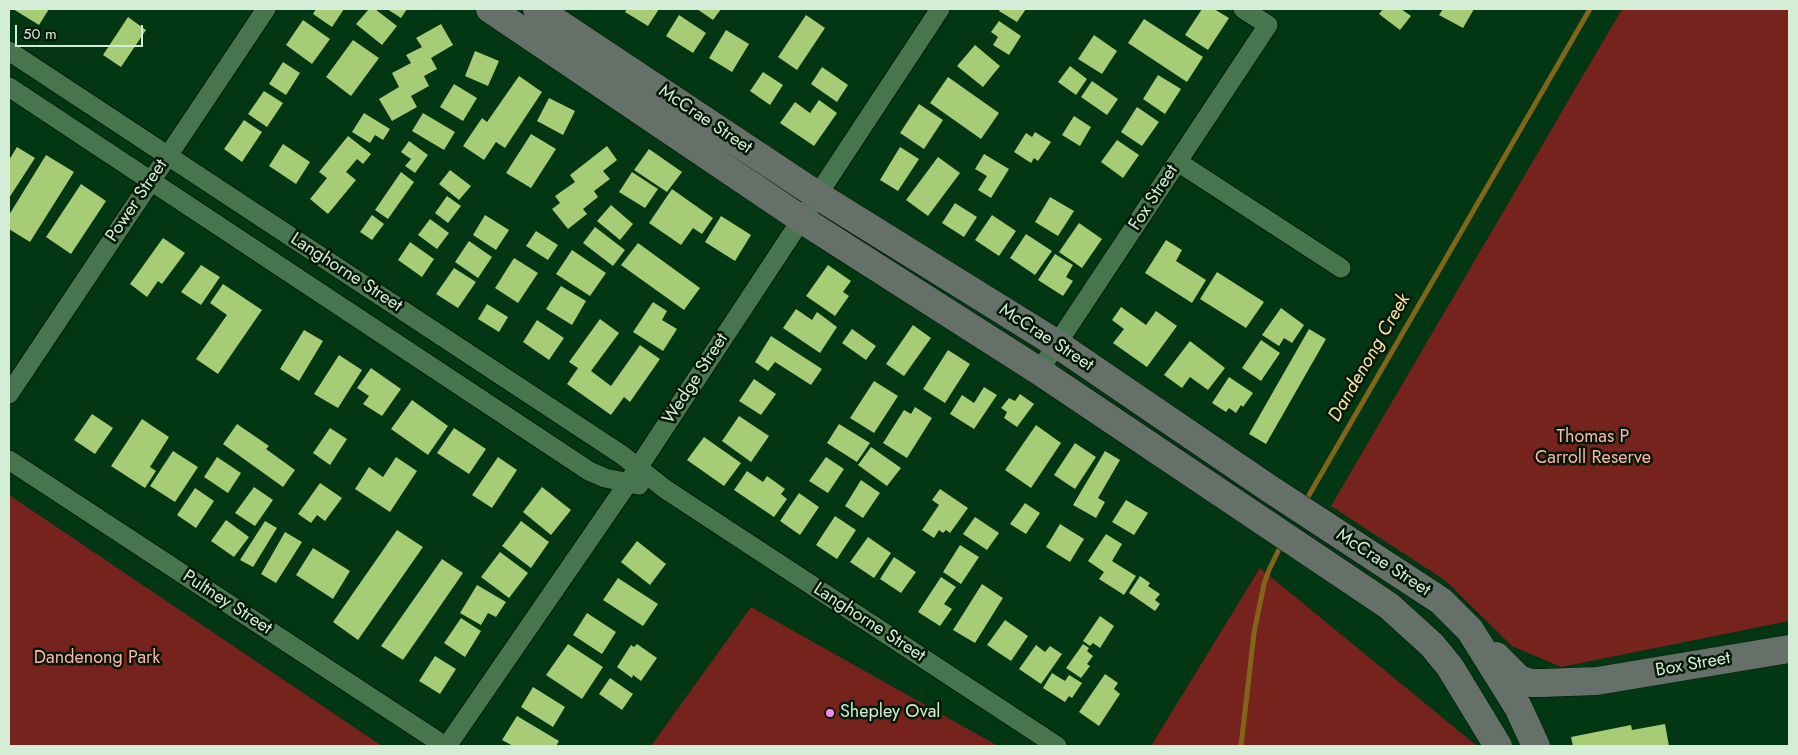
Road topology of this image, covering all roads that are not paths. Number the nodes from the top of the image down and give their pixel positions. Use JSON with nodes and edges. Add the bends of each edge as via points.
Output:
{"nodes":[{"id":1,"x":266,"y":9,"type":"edge"},
{"id":2,"x":490,"y":9,"type":"edge"},
{"id":3,"x":537,"y":9,"type":"edge"},
{"id":4,"x":940,"y":9,"type":"edge"},
{"id":5,"x":1242,"y":9,"type":"edge"},
{"id":6,"x":9,"y":51,"type":"edge"},
{"id":7,"x":9,"y":87,"type":"edge"},
{"id":8,"x":168,"y":155,"type":"junction"},
{"id":9,"x":1178,"y":162,"type":"junction"},
{"id":10,"x":151,"y":181,"type":"junction"},
{"id":11,"x":817,"y":195,"type":"junction"},
{"id":12,"x":802,"y":219,"type":"junction"},
{"id":13,"x":1341,"y":268,"type":"dead end"},
{"id":14,"x":1057,"y":344,"type":"junction"},
{"id":15,"x":1039,"y":370,"type":"junction"},
{"id":16,"x":9,"y":394,"type":"edge"},
{"id":17,"x":9,"y":460,"type":"edge"},
{"id":18,"x":633,"y":476,"type":"junction"},
{"id":19,"x":1470,"y":630,"type":"junction"},
{"id":20,"x":1789,"y":649,"type":"edge"},
{"id":21,"x":1458,"y":679,"type":"junction"},
{"id":22,"x":1597,"y":681,"type":"junction"},
{"id":23,"x":1518,"y":707,"type":"junction"},
{"id":24,"x":446,"y":746,"type":"edge"},
{"id":25,"x":1057,"y":746,"type":"edge"},
{"id":26,"x":1498,"y":746,"type":"edge"},
{"id":27,"x":1536,"y":746,"type":"edge"}],
"edges":[{"from":1,"to":8,"type":"street","name":"Power Street"},
{"from":2,"to":12,"type":"main road","name":"McCrae Street"},
{"from":3,"to":11,"type":"main road","name":"McCrae Street"},
{"from":4,"to":11,"type":"street","name":"Wedge Street"},
{"from":5,"to":9,"type":"street","name":"Fox Street","via":[[1268,25]]},
{"from":6,"to":8,"type":"street","name":"Langhorne Street"},
{"from":7,"to":10,"type":"street","name":"Langhorne Street"},
{"from":8,"to":10,"type":"street","name":"Power Street"},
{"from":8,"to":18,"type":"street","name":"Langhorne Street","via":[[605,444]]},
{"from":9,"to":13,"type":"street"},
{"from":9,"to":14,"type":"street","name":"Fox Street"},
{"from":10,"to":16,"type":"street","name":"Power Street"},
{"from":10,"to":18,"type":"street","name":"Langhorne Street","via":[[589,471],[605,478]]},
{"from":11,"to":12,"type":"street","name":"Wedge Street"},
{"from":11,"to":14,"type":"main road","name":"McCrae Street"},
{"from":12,"to":15,"type":"main road","name":"McCrae Street"},
{"from":12,"to":18,"type":"street","name":"Wedge Street"},
{"from":14,"to":15,"type":"street","name":"Fox Street"},
{"from":14,"to":19,"type":"main road","name":"McCrae Street","via":[[1440,601]]},
{"from":15,"to":21,"type":"main road","name":"McCrae Street","via":[[1389,606],[1432,645]]},
{"from":17,"to":24,"type":"street","name":"Pultney Street"},
{"from":18,"to":24,"type":"street","name":"Wedge Street"},
{"from":18,"to":25,"type":"street","name":"Langhorne Street","via":[[650,487],[681,499]]},
{"from":19,"to":22,"type":"main road","name":"Box Street","via":[[1523,681],[1536,684]]},
{"from":19,"to":23,"type":"main road","name":"McCrae Street"},
{"from":20,"to":22,"type":"main road","name":"Box Street"},
{"from":21,"to":23,"type":"main road","via":[[1486,700]]},
{"from":21,"to":26,"type":"main road"},
{"from":22,"to":23,"type":"main road","name":"Box Street"},
{"from":23,"to":27,"type":"main road","name":"McCrae Street"}]}
